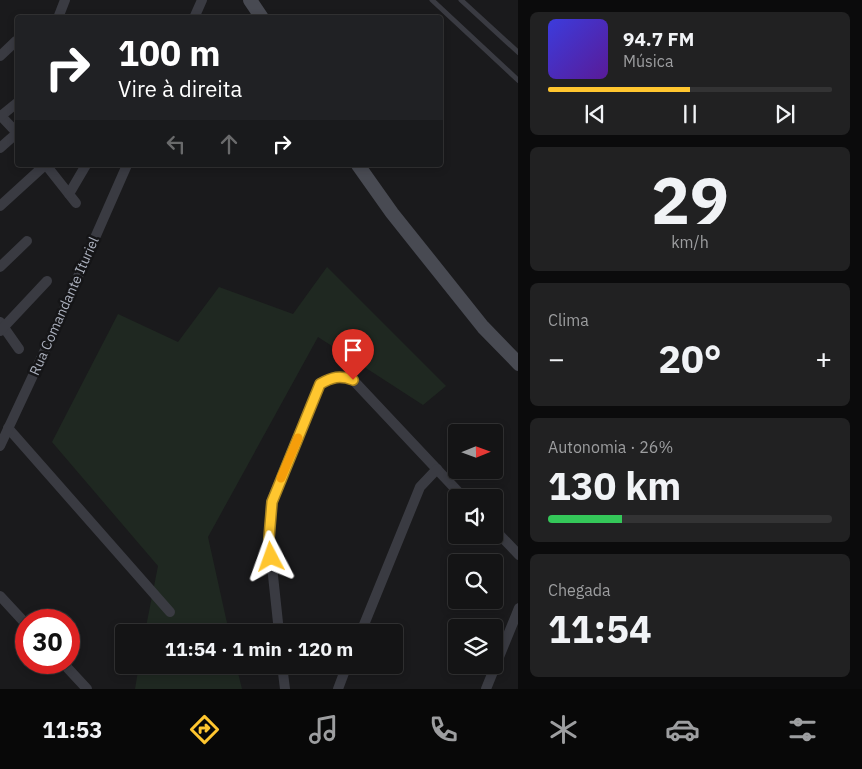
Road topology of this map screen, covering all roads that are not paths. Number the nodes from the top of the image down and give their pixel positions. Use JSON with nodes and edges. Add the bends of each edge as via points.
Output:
{"nodes":[{"id":1,"x":65,"y":0,"type":"edge"},
{"id":2,"x":202,"y":0,"type":"edge"},
{"id":3,"x":250,"y":0,"type":"edge"},
{"id":4,"x":432,"y":0,"type":"edge"},
{"id":5,"x":461,"y":0,"type":"edge"},
{"id":6,"x":59,"y":15,"type":"edge"},
{"id":7,"x":195,"y":15,"type":"edge"},
{"id":8,"x":260,"y":15,"type":"edge"},
{"id":9,"x":15,"y":42,"type":"edge"},
{"id":10,"x":518,"y":53,"type":"edge"},
{"id":11,"x":0,"y":56,"type":"edge"},
{"id":12,"x":518,"y":81,"type":"edge"},
{"id":13,"x":15,"y":104,"type":"edge"},
{"id":14,"x":0,"y":116,"type":"edge"},
{"id":15,"x":15,"y":132,"type":"edge"},
{"id":16,"x":15,"y":136,"type":"edge"},
{"id":17,"x":0,"y":148,"type":"edge"},
{"id":18,"x":44,"y":167,"type":"edge"},
{"id":19,"x":48,"y":167,"type":"edge"},
{"id":20,"x":85,"y":167,"type":"edge"},
{"id":21,"x":127,"y":167,"type":"edge"},
{"id":22,"x":359,"y":167,"type":"edge"},
{"id":23,"x":69,"y":194,"type":"junction"},
{"id":24,"x":76,"y":203,"type":"dead end"},
{"id":25,"x":0,"y":206,"type":"edge"},
{"id":26,"x":27,"y":241,"type":"dead end"},
{"id":27,"x":0,"y":267,"type":"edge"},
{"id":28,"x":47,"y":281,"type":"dead end"},
{"id":29,"x":1,"y":326,"type":"edge"},
{"id":30,"x":19,"y":349,"type":"dead end"},
{"id":31,"x":518,"y":364,"type":"edge"},
{"id":32,"x":8,"y":428,"type":"junction"},
{"id":33,"x":0,"y":446,"type":"edge"},
{"id":34,"x":437,"y":469,"type":"junction"},
{"id":35,"x":456,"y":489,"type":"edge"},
{"id":36,"x":503,"y":539,"type":"edge"},
{"id":37,"x":518,"y":555,"type":"edge"},
{"id":38,"x":0,"y":596,"type":"edge"},
{"id":39,"x":518,"y":608,"type":"edge"},
{"id":40,"x":15,"y":612,"type":"edge"},
{"id":41,"x":170,"y":612,"type":"dead end"},
{"id":42,"x":278,"y":624,"type":"edge"},
{"id":43,"x":363,"y":624,"type":"edge"},
{"id":44,"x":73,"y":674,"type":"edge"},
{"id":45,"x":283,"y":674,"type":"edge"},
{"id":46,"x":344,"y":674,"type":"edge"},
{"id":47,"x":87,"y":689,"type":"edge"},
{"id":48,"x":285,"y":689,"type":"edge"},
{"id":49,"x":338,"y":689,"type":"edge"},
{"id":50,"x":486,"y":689,"type":"edge"}],
"edges":[{"from":1,"to":6,"type":"street"},
{"from":2,"to":7,"type":"street"},
{"from":3,"to":8,"type":"street"},
{"from":4,"to":12,"type":"lane"},
{"from":5,"to":10,"type":"lane"},
{"from":9,"to":11,"type":"street"},
{"from":13,"to":14,"type":"street"},
{"from":14,"to":15,"type":"street"},
{"from":16,"to":17,"type":"street"},
{"from":18,"to":25,"type":"street"},
{"from":19,"to":23,"type":"street"},
{"from":20,"to":23,"type":"street"},
{"from":21,"to":32,"type":"street","name":"Rua Comandante Ituriel"},
{"from":22,"to":31,"type":"street","via":[[482,327]]},
{"from":23,"to":24,"type":"street"},
{"from":26,"to":27,"type":"street"},
{"from":28,"to":29,"type":"street"},
{"from":29,"to":30,"type":"street"},
{"from":32,"to":33,"type":"street","name":"Rua Comandante Ituriel"},
{"from":32,"to":41,"type":"street"},
{"from":34,"to":35,"type":"street"},
{"from":34,"to":42,"type":"street","via":[[353,380],[342,376],[320,384],[272,502],[269,538]]},
{"from":34,"to":43,"type":"street","via":[[420,486]]},
{"from":36,"to":37,"type":"street"},
{"from":38,"to":40,"type":"street"},
{"from":39,"to":50,"type":"street"},
{"from":44,"to":47,"type":"street"},
{"from":45,"to":48,"type":"street"},
{"from":46,"to":49,"type":"street"}]}
